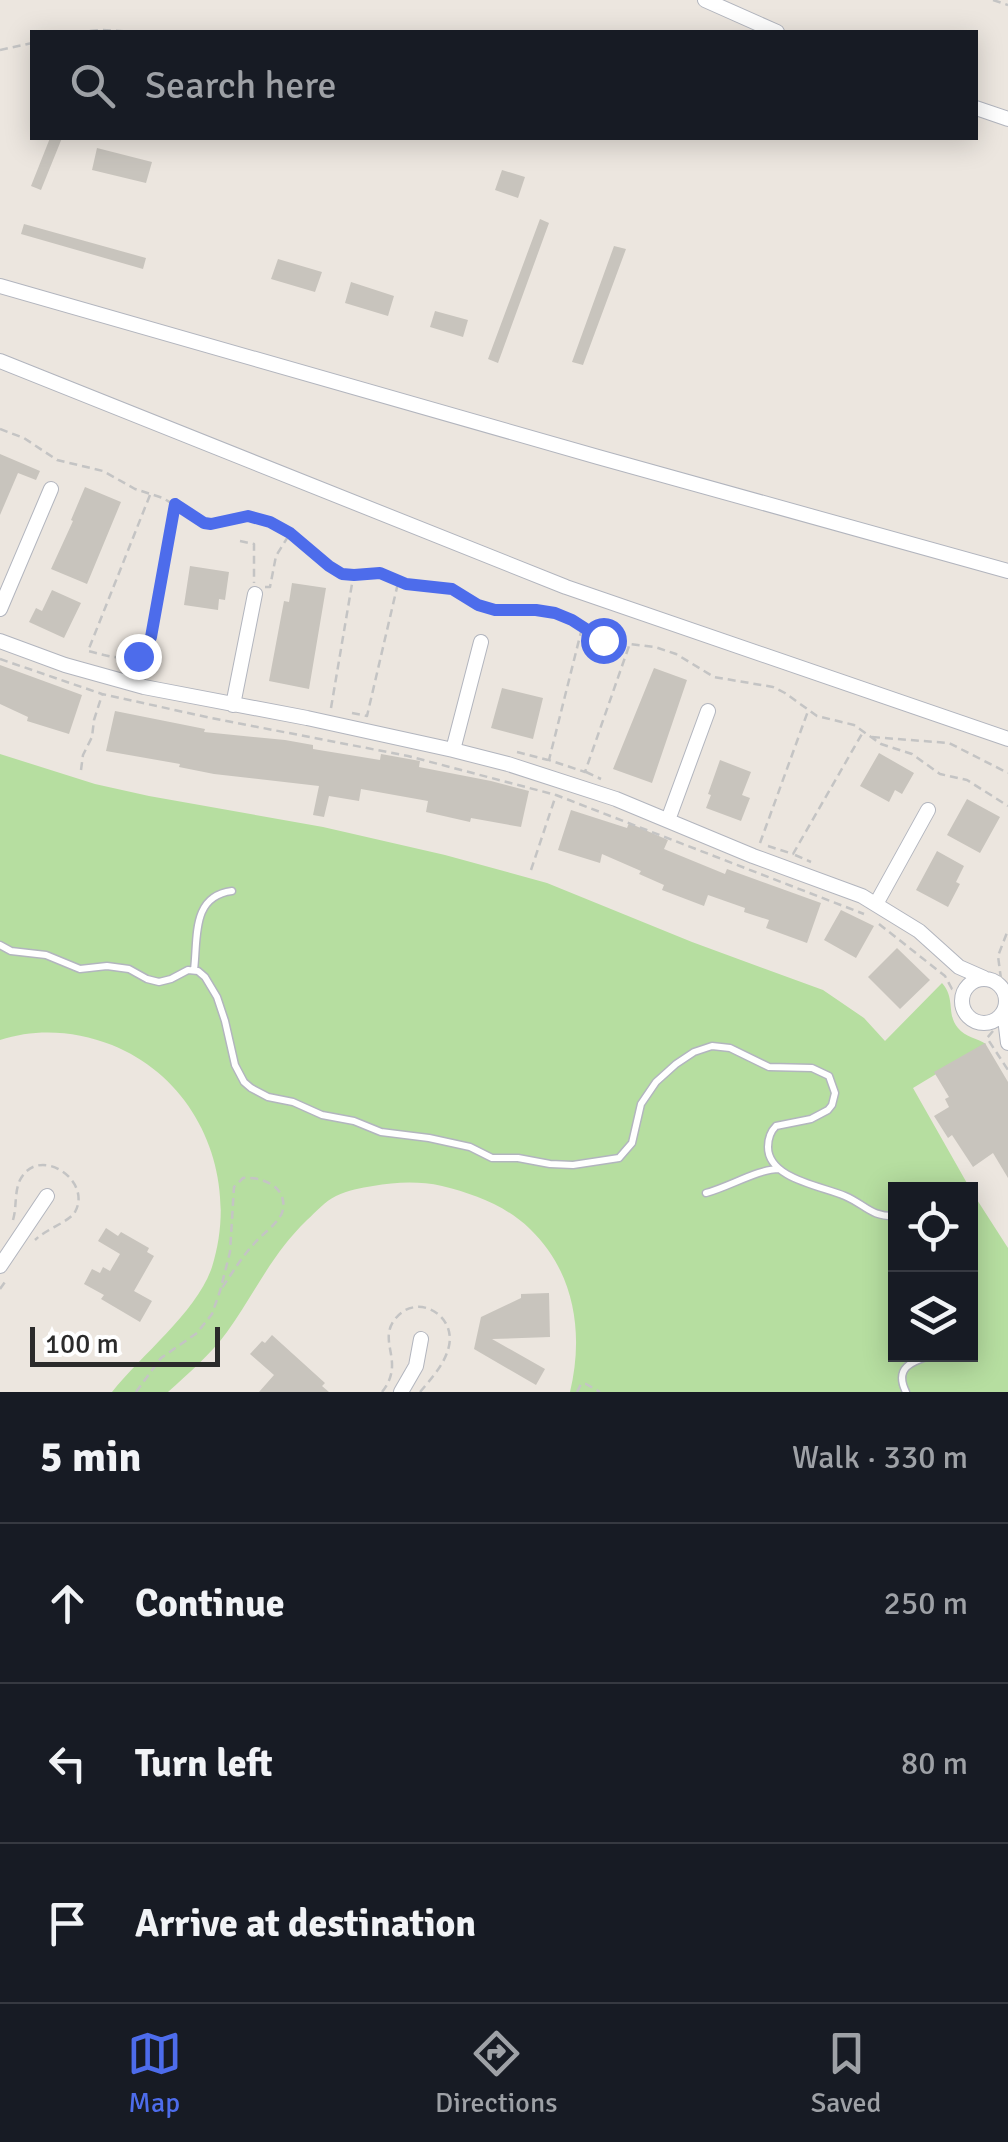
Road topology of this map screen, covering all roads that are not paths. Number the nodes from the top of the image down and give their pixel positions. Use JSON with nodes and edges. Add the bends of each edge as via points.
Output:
{"nodes":[{"id":1,"x":705,"y":0,"type":"edge"},
{"id":2,"x":772,"y":30,"type":"edge"},
{"id":3,"x":978,"y":109,"type":"edge"},
{"id":4,"x":1008,"y":119,"type":"edge"},
{"id":5,"x":0,"y":286,"type":"edge"},
{"id":6,"x":0,"y":362,"type":"edge"},
{"id":7,"x":51,"y":489,"type":"dead end"},
{"id":8,"x":1008,"y":571,"type":"edge"},
{"id":9,"x":255,"y":594,"type":"dead end"},
{"id":10,"x":0,"y":610,"type":"edge"},
{"id":11,"x":0,"y":641,"type":"edge"},
{"id":12,"x":482,"y":642,"type":"dead end"},
{"id":13,"x":233,"y":705,"type":"junction"},
{"id":14,"x":708,"y":710,"type":"dead end"},
{"id":15,"x":1008,"y":739,"type":"edge"},
{"id":16,"x":454,"y":750,"type":"junction"},
{"id":17,"x":928,"y":810,"type":"dead end"},
{"id":18,"x":668,"y":820,"type":"junction"},
{"id":19,"x":232,"y":891,"type":"dead end"},
{"id":20,"x":872,"y":913,"type":"junction"},
{"id":21,"x":0,"y":945,"type":"edge"},
{"id":22,"x":954,"y":963,"type":"junction"},
{"id":23,"x":194,"y":970,"type":"junction"},
{"id":24,"x":996,"y":979,"type":"edge"},
{"id":25,"x":962,"y":992,"type":"junction"},
{"id":26,"x":1006,"y":1002,"type":"edge"},
{"id":27,"x":983,"y":1023,"type":"junction"},
{"id":28,"x":768,"y":1155,"type":"junction"},
{"id":29,"x":779,"y":1169,"type":"junction"},
{"id":30,"x":758,"y":1172,"type":"junction"},
{"id":31,"x":706,"y":1193,"type":"dead end"},
{"id":32,"x":47,"y":1196,"type":"dead end"},
{"id":33,"x":888,"y":1216,"type":"edge"},
{"id":34,"x":0,"y":1266,"type":"edge"},
{"id":35,"x":421,"y":1339,"type":"dead end"},
{"id":36,"x":914,"y":1362,"type":"edge"},
{"id":37,"x":402,"y":1392,"type":"edge"},
{"id":38,"x":906,"y":1392,"type":"edge"}],
"edges":[{"from":1,"to":2,"type":"street"},
{"from":3,"to":4,"type":"street"},
{"from":5,"to":8,"type":"street"},
{"from":6,"to":15,"type":"street","via":[[566,588]]},
{"from":7,"to":10,"type":"street"},
{"from":9,"to":13,"type":"street"},
{"from":11,"to":13,"type":"street","via":[[107,678]]},
{"from":12,"to":16,"type":"street"},
{"from":13,"to":16,"type":"street"},
{"from":14,"to":18,"type":"street"},
{"from":16,"to":18,"type":"street"},
{"from":17,"to":20,"type":"street"},
{"from":18,"to":20,"type":"street","via":[[840,886]]},
{"from":19,"to":23,"type":"lane","via":[[204,906]]},
{"from":20,"to":22,"type":"street","via":[[919,931]]},
{"from":21,"to":23,"type":"lane","via":[[80,968],[128,968],[153,981]]},
{"from":22,"to":24,"type":"street"},
{"from":22,"to":25,"type":"street"},
{"from":23,"to":28,"type":"lane","via":[[217,997],[235,1065],[251,1088],[380,1132],[470,1147],[492,1158],[573,1165],[619,1158],[632,1143],[648,1092],[703,1048],[721,1046],[769,1067],[824,1072],[834,1087],[832,1105],[811,1119],[776,1126]]},
{"from":24,"to":25,"type":"street","via":[[972,981]]},
{"from":24,"to":26,"type":"street"},
{"from":25,"to":27,"type":"street","via":[[966,1014]]},
{"from":26,"to":27,"type":"street","via":[[995,1020]]},
{"from":26,"to":27,"type":"street","via":[[1008,1044]]},
{"from":28,"to":29,"type":"lane"},
{"from":28,"to":30,"type":"lane"},
{"from":29,"to":30,"type":"lane"},
{"from":29,"to":33,"type":"lane"},
{"from":30,"to":31,"type":"lane"},
{"from":32,"to":34,"type":"street"},
{"from":35,"to":37,"type":"street"},
{"from":36,"to":38,"type":"lane","via":[[905,1368]]}]}
